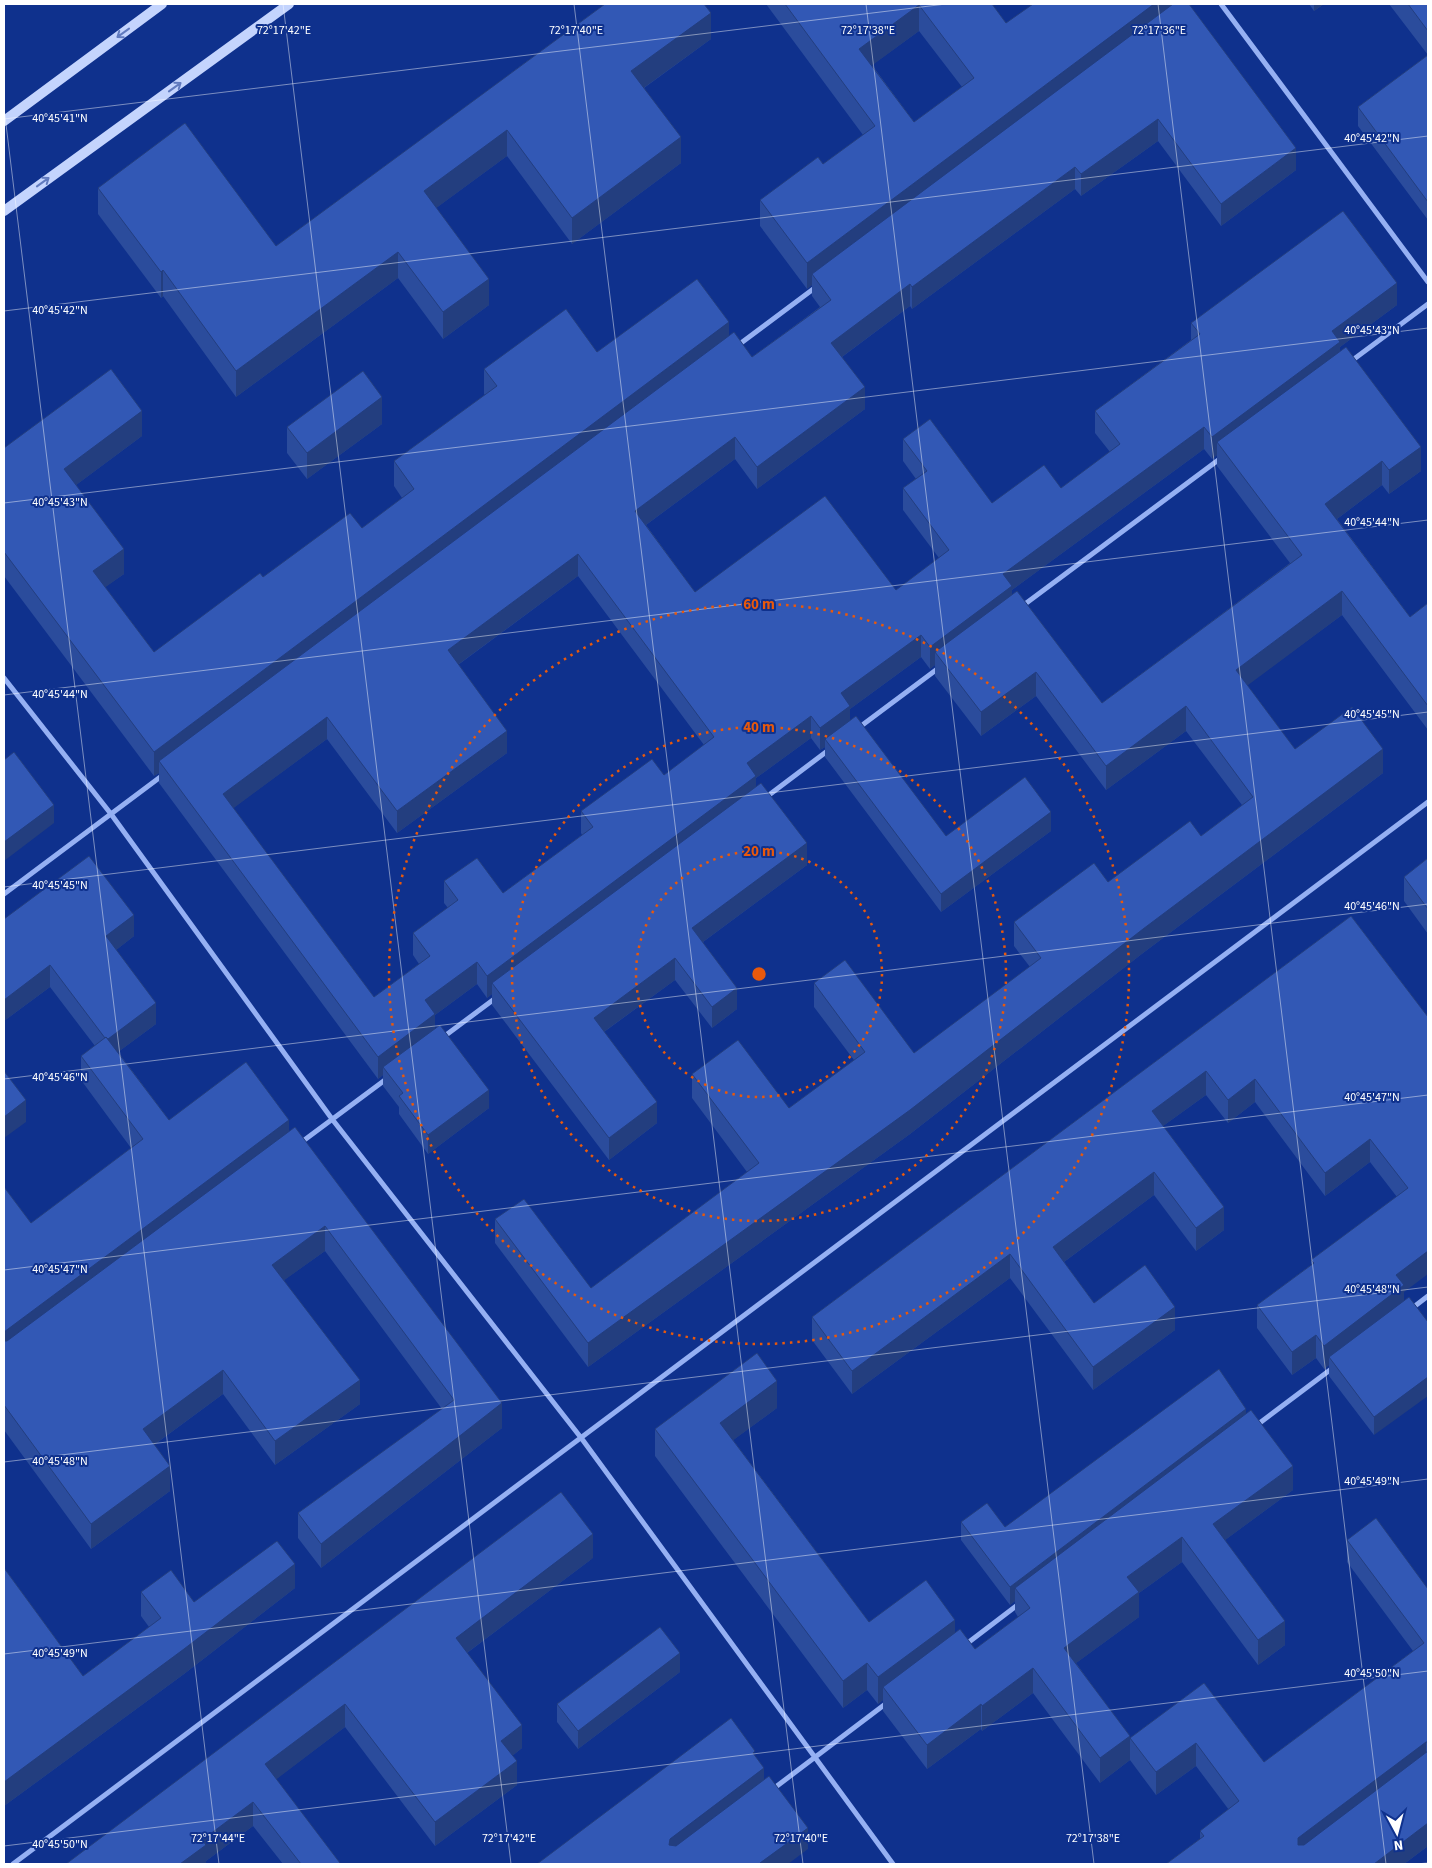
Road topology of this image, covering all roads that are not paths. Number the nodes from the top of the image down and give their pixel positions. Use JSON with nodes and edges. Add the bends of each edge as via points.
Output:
{"nodes":[{"id":1,"x":162,"y":4,"type":"edge"},
{"id":2,"x":289,"y":4,"type":"edge"},
{"id":3,"x":1221,"y":4,"type":"edge"},
{"id":4,"x":4,"y":121,"type":"edge"},
{"id":5,"x":4,"y":211,"type":"edge"},
{"id":6,"x":1428,"y":282,"type":"edge"},
{"id":7,"x":820,"y":284,"type":"edge"},
{"id":8,"x":1428,"y":304,"type":"edge"},
{"id":9,"x":732,"y":349,"type":"edge"},
{"id":10,"x":1348,"y":364,"type":"edge"},
{"id":11,"x":1228,"y":453,"type":"edge"},
{"id":12,"x":1012,"y":614,"type":"edge"},
{"id":13,"x":948,"y":661,"type":"edge"},
{"id":14,"x":4,"y":678,"type":"edge"},
{"id":15,"x":852,"y":732,"type":"edge"},
{"id":16,"x":836,"y":744,"type":"edge"},
{"id":17,"x":166,"y":772,"type":"edge"},
{"id":18,"x":1428,"y":802,"type":"edge"},
{"id":19,"x":756,"y":804,"type":"edge"},
{"id":20,"x":111,"y":814,"type":"junction"},
{"id":21,"x":4,"y":894,"type":"edge"},
{"id":22,"x":500,"y":994,"type":"edge"},
{"id":23,"x":436,"y":1042,"type":"edge"},
{"id":24,"x":396,"y":1072,"type":"edge"},
{"id":25,"x":332,"y":1119,"type":"junction"},
{"id":26,"x":292,"y":1149,"type":"edge"},
{"id":27,"x":1428,"y":1296,"type":"edge"},
{"id":28,"x":1404,"y":1314,"type":"edge"},
{"id":29,"x":1341,"y":1362,"type":"edge"},
{"id":30,"x":1253,"y":1428,"type":"edge"},
{"id":31,"x":582,"y":1439,"type":"junction"},
{"id":32,"x":1022,"y":1602,"type":"edge"},
{"id":33,"x":959,"y":1650,"type":"edge"},
{"id":34,"x":895,"y":1697,"type":"edge"},
{"id":35,"x":816,"y":1757,"type":"junction"},
{"id":36,"x":768,"y":1793,"type":"edge"},
{"id":37,"x":13,"y":1864,"type":"edge"},
{"id":38,"x":893,"y":1864,"type":"edge"}],
"edges":[{"from":1,"to":4,"type":"main road","one_way":true},
{"from":5,"to":2,"type":"main road","one_way":true},
{"from":3,"to":6,"type":"street"},
{"from":7,"to":9,"type":"street"},
{"from":8,"to":10,"type":"street"},
{"from":11,"to":12,"type":"street"},
{"from":13,"to":15,"type":"street"},
{"from":14,"to":20,"type":"street"},
{"from":16,"to":19,"type":"street"},
{"from":17,"to":20,"type":"street"},
{"from":18,"to":31,"type":"street"},
{"from":20,"to":21,"type":"street"},
{"from":20,"to":25,"type":"street"},
{"from":22,"to":23,"type":"street"},
{"from":24,"to":25,"type":"street"},
{"from":25,"to":26,"type":"street"},
{"from":25,"to":31,"type":"street"},
{"from":27,"to":28,"type":"street"},
{"from":29,"to":30,"type":"street"},
{"from":31,"to":35,"type":"street"},
{"from":31,"to":37,"type":"street"},
{"from":32,"to":33,"type":"street"},
{"from":34,"to":35,"type":"street"},
{"from":35,"to":36,"type":"street"},
{"from":35,"to":38,"type":"street"}]}
